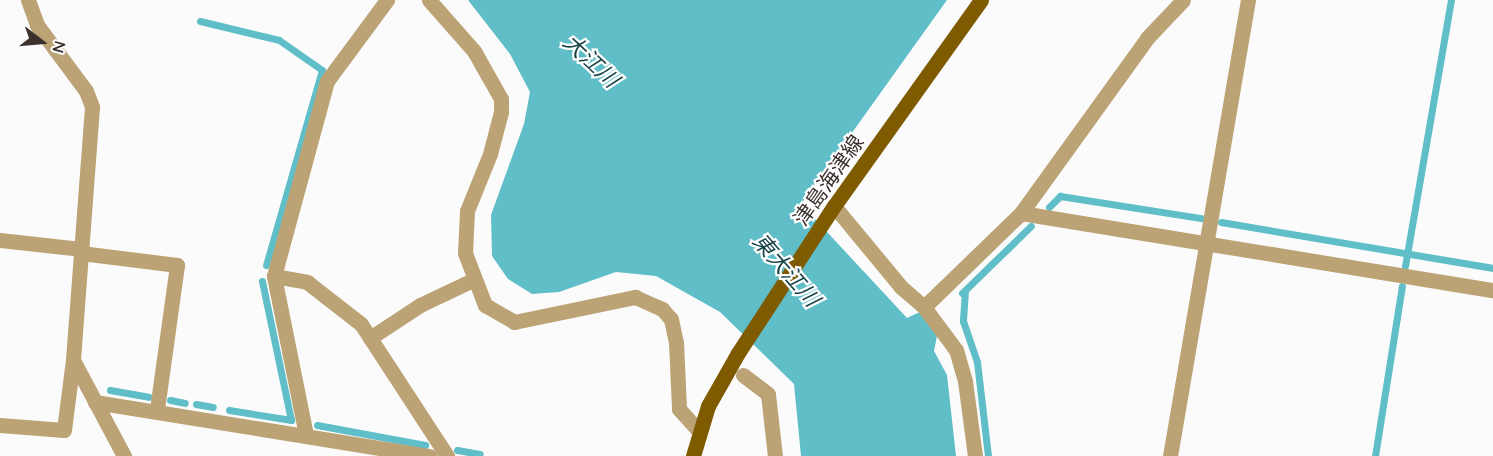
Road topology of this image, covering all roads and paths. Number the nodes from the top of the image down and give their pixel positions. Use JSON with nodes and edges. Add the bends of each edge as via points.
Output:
{"nodes":[{"id":1,"x":28,"y":0,"type":"edge"},
{"id":2,"x":387,"y":0,"type":"edge"},
{"id":3,"x":429,"y":0,"type":"edge"},
{"id":4,"x":981,"y":0,"type":"edge"},
{"id":5,"x":1183,"y":0,"type":"edge"},
{"id":6,"x":1248,"y":0,"type":"edge"},
{"id":7,"x":830,"y":212,"type":"junction"},
{"id":8,"x":1021,"y":213,"type":"junction"},
{"id":9,"x":0,"y":240,"type":"edge"},
{"id":10,"x":1206,"y":243,"type":"junction"},
{"id":11,"x":81,"y":251,"type":"junction"},
{"id":12,"x":274,"y":276,"type":"junction"},
{"id":13,"x":473,"y":280,"type":"junction"},
{"id":14,"x":1493,"y":290,"type":"edge"},
{"id":15,"x":924,"y":307,"type":"junction"},
{"id":16,"x":370,"y":338,"type":"junction"},
{"id":17,"x":73,"y":360,"type":"junction"},
{"id":18,"x":743,"y":375,"type":"dead end"},
{"id":19,"x":94,"y":402,"type":"junction"},
{"id":20,"x":157,"y":410,"type":"junction"},
{"id":21,"x":0,"y":425,"type":"edge"},
{"id":22,"x":699,"y":432,"type":"junction"},
{"id":23,"x":306,"y":435,"type":"junction"},
{"id":24,"x":124,"y":456,"type":"edge"},
{"id":25,"x":430,"y":456,"type":"edge"},
{"id":26,"x":447,"y":456,"type":"edge"},
{"id":27,"x":693,"y":456,"type":"edge"},
{"id":28,"x":776,"y":456,"type":"edge"},
{"id":29,"x":975,"y":456,"type":"edge"},
{"id":30,"x":1170,"y":456,"type":"edge"}],
"edges":[{"from":1,"to":11,"type":"street","via":[[37,25],[86,91],[92,107]]},
{"from":2,"to":12,"type":"street","via":[[327,81]]},
{"from":3,"to":13,"type":"street","via":[[474,51],[501,99],[490,154],[467,211],[465,253]]},
{"from":4,"to":7,"type":"main road","name":"津島海津線"},
{"from":5,"to":8,"type":"street","via":[[1147,38]]},
{"from":6,"to":10,"type":"street"},
{"from":7,"to":15,"type":"street"},
{"from":7,"to":22,"type":"main road","name":"津島海津線","via":[[738,352]]},
{"from":8,"to":10,"type":"street"},
{"from":8,"to":15,"type":"street"},
{"from":9,"to":11,"type":"street"},
{"from":10,"to":14,"type":"street"},
{"from":10,"to":30,"type":"street"},
{"from":11,"to":17,"type":"street"},
{"from":11,"to":20,"type":"street","via":[[177,265]]},
{"from":12,"to":16,"type":"street","via":[[308,282],[361,324]]},
{"from":12,"to":23,"type":"street"},
{"from":13,"to":16,"type":"street","via":[[420,305]]},
{"from":13,"to":22,"type":"street","via":[[485,305],[514,322],[635,297],[662,309],[671,319],[676,342],[679,409]]},
{"from":15,"to":29,"type":"street","via":[[957,350]]},
{"from":16,"to":26,"type":"street"},
{"from":17,"to":19,"type":"street"},
{"from":17,"to":21,"type":"street","via":[[64,430]]},
{"from":18,"to":28,"type":"street","via":[[768,394]]},
{"from":19,"to":20,"type":"street"},
{"from":19,"to":24,"type":"street"},
{"from":20,"to":23,"type":"street"},
{"from":22,"to":27,"type":"main road","name":"津島海津線"},
{"from":23,"to":25,"type":"street"}]}
